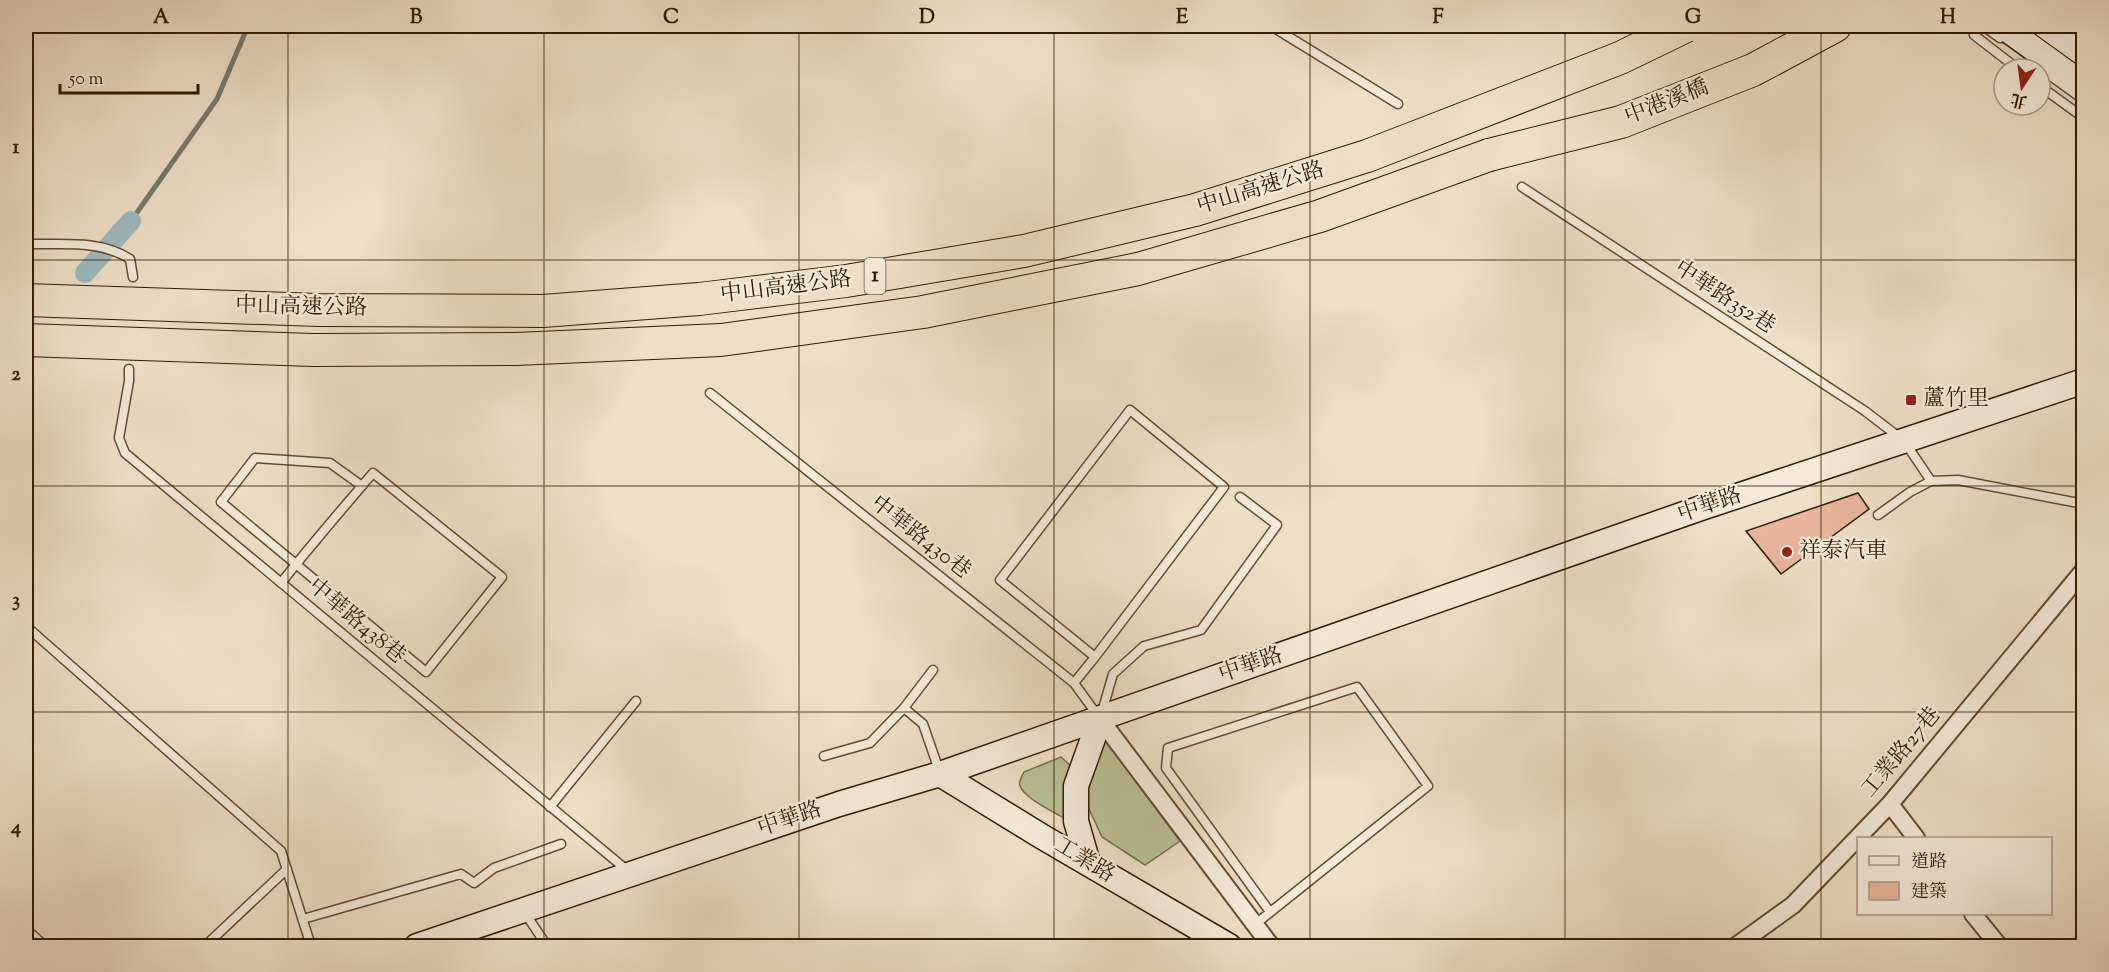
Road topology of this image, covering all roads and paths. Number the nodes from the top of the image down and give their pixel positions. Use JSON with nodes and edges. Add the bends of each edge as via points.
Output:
{"nodes":[{"id":1,"x":1271,"y":26,"type":"edge"},
{"id":2,"x":1686,"y":26,"type":"edge"},
{"id":3,"x":1835,"y":26,"type":"edge"},
{"id":4,"x":1973,"y":26,"type":"edge"},
{"id":5,"x":1983,"y":26,"type":"edge"},
{"id":6,"x":2044,"y":26,"type":"edge"},
{"id":7,"x":2074,"y":26,"type":"edge"},
{"id":8,"x":2084,"y":32,"type":"edge"},
{"id":9,"x":2006,"y":36,"type":"edge"},
{"id":10,"x":2084,"y":54,"type":"edge"},
{"id":11,"x":2002,"y":57,"type":"edge"},
{"id":12,"x":2052,"y":76,"type":"edge"},
{"id":13,"x":2084,"y":86,"type":"edge"},
{"id":14,"x":2052,"y":95,"type":"edge"},
{"id":15,"x":2084,"y":100,"type":"edge"},
{"id":16,"x":1398,"y":104,"type":"dead end"},
{"id":17,"x":2084,"y":118,"type":"edge"},
{"id":18,"x":1489,"y":155,"type":"joint"},
{"id":19,"x":1522,"y":187,"type":"dead end"},
{"id":20,"x":26,"y":244,"type":"edge"},
{"id":21,"x":133,"y":277,"type":"dead end"},
{"id":22,"x":26,"y":300,"type":"edge"},
{"id":23,"x":26,"y":340,"type":"edge"},
{"id":24,"x":129,"y":369,"type":"dead end"},
{"id":25,"x":2084,"y":381,"type":"edge"},
{"id":26,"x":710,"y":393,"type":"dead end"},
{"id":27,"x":1904,"y":441,"type":"junction"},
{"id":28,"x":1931,"y":481,"type":"junction"},
{"id":29,"x":362,"y":486,"type":"junction"},
{"id":30,"x":1240,"y":497,"type":"dead end"},
{"id":31,"x":2084,"y":504,"type":"edge"},
{"id":32,"x":1878,"y":515,"type":"dead end"},
{"id":33,"x":296,"y":564,"type":"junction"},
{"id":34,"x":2084,"y":570,"type":"edge"},
{"id":35,"x":281,"y":583,"type":"junction"},
{"id":36,"x":26,"y":626,"type":"edge"},
{"id":37,"x":1095,"y":657,"type":"junction"},
{"id":38,"x":933,"y":670,"type":"dead end"},
{"id":39,"x":1074,"y":683,"type":"junction"},
{"id":40,"x":636,"y":701,"type":"dead end"},
{"id":41,"x":904,"y":708,"type":"junction"},
{"id":42,"x":1100,"y":719,"type":"junction"},
{"id":43,"x":824,"y":756,"type":"dead end"},
{"id":44,"x":940,"y":774,"type":"junction"},
{"id":45,"x":1890,"y":804,"type":"junction"},
{"id":46,"x":550,"y":807,"type":"junction"},
{"id":47,"x":1858,"y":837,"type":"edge"},
{"id":48,"x":1915,"y":837,"type":"edge"},
{"id":49,"x":1857,"y":838,"type":"edge"},
{"id":50,"x":561,"y":844,"type":"dead end"},
{"id":51,"x":1088,"y":863,"type":"junction"},
{"id":52,"x":287,"y":869,"type":"junction"},
{"id":53,"x":631,"y":874,"type":"junction"},
{"id":54,"x":523,"y":910,"type":"junction"},
{"id":55,"x":1270,"y":912,"type":"junction"},
{"id":56,"x":1974,"y":915,"type":"edge"},
{"id":57,"x":303,"y":919,"type":"junction"},
{"id":58,"x":1254,"y":924,"type":"junction"},
{"id":59,"x":26,"y":929,"type":"edge"},
{"id":60,"x":45,"y":946,"type":"edge"},
{"id":61,"x":205,"y":946,"type":"edge"},
{"id":62,"x":311,"y":946,"type":"edge"},
{"id":63,"x":417,"y":946,"type":"edge"},
{"id":64,"x":547,"y":946,"type":"edge"},
{"id":65,"x":1229,"y":946,"type":"edge"},
{"id":66,"x":1271,"y":946,"type":"edge"},
{"id":67,"x":1736,"y":946,"type":"edge"},
{"id":68,"x":1999,"y":946,"type":"edge"}],
"edges":[{"from":1,"to":16,"type":"lane"},
{"from":2,"to":22,"type":"highway","name":"中山高速公路","number":"1","bridge":true,"via":[[1620,58],[1367,156],[1195,210],[1024,251],[846,281],[699,299],[543,311],[318,310]]},
{"from":3,"to":18,"type":"highway","name":"中港溪橋","via":[[1753,70],[1620,122]]},
{"from":4,"to":11,"type":"lane","via":[[1974,35]]},
{"from":5,"to":9,"type":"lane"},
{"from":6,"to":10,"type":"street"},
{"from":7,"to":8,"type":"lane"},
{"from":9,"to":13,"type":"street"},
{"from":12,"to":15,"type":"lane"},
{"from":14,"to":17,"type":"lane"},
{"from":18,"to":23,"type":"highway","name":"中山高速公路","number":"1","bridge":true,"via":[[1320,216],[1138,269],[924,312],[721,340],[516,349],[313,350]]},
{"from":19,"to":27,"type":"lane","name":"中華路352巷","via":[[1865,411]]},
{"from":20,"to":21,"type":"lane","via":[[90,245],[118,251],[130,259]]},
{"from":24,"to":35,"type":"lane","name":"中華路438巷","via":[[119,438],[125,453]]},
{"from":25,"to":27,"type":"street","name":"中華路"},
{"from":26,"to":39,"type":"lane","name":"中華路430巷"},
{"from":27,"to":28,"type":"lane","name":"中華路352巷"},
{"from":27,"to":42,"type":"street","name":"中華路"},
{"from":28,"to":31,"type":"lane","via":[[1958,480]]},
{"from":28,"to":32,"type":"lane"},
{"from":29,"to":33,"type":"lane"},
{"from":29,"to":33,"type":"lane","via":[[330,463],[255,458],[221,502]]},
{"from":29,"to":33,"type":"lane","via":[[373,473],[502,577],[426,672]]},
{"from":30,"to":42,"type":"lane","via":[[1277,525],[1201,630],[1144,646],[1113,674]]},
{"from":33,"to":35,"type":"lane"},
{"from":34,"to":45,"type":"street","name":"工業路27巷"},
{"from":35,"to":46,"type":"lane","name":"中華路438巷"},
{"from":36,"to":52,"type":"lane","via":[[281,851]]},
{"from":37,"to":37,"type":"lane","via":[[1224,487],[1130,410],[1000,580]]},
{"from":37,"to":39,"type":"lane"},
{"from":38,"to":41,"type":"lane"},
{"from":39,"to":42,"type":"lane","name":"中華路430巷"},
{"from":40,"to":46,"type":"lane"},
{"from":41,"to":43,"type":"lane","via":[[870,743]]},
{"from":41,"to":44,"type":"lane","via":[[923,724]]},
{"from":42,"to":44,"type":"street","name":"中華路"},
{"from":42,"to":51,"type":"street","via":[[1076,786],[1076,821]]},
{"from":42,"to":58,"type":"street"},
{"from":44,"to":51,"type":"street","name":"工業路"},
{"from":44,"to":53,"type":"street","name":"中華路"},
{"from":45,"to":47,"type":"street","name":"工業路27巷"},
{"from":45,"to":48,"type":"street"},
{"from":46,"to":53,"type":"lane","name":"中華路438巷"},
{"from":49,"to":67,"type":"street","name":"工業路27巷","via":[[1793,905]]},
{"from":50,"to":57,"type":"lane","via":[[494,868],[474,883],[461,874]]},
{"from":51,"to":65,"type":"street","name":"工業路"},
{"from":52,"to":57,"type":"lane"},
{"from":52,"to":61,"type":"lane"},
{"from":53,"to":54,"type":"street","name":"中華路"},
{"from":54,"to":63,"type":"street","name":"中華路"},
{"from":54,"to":64,"type":"lane"},
{"from":55,"to":55,"type":"lane","via":[[1428,786],[1357,687],[1168,748],[1166,768]]},
{"from":55,"to":58,"type":"lane"},
{"from":56,"to":68,"type":"street"},
{"from":57,"to":62,"type":"lane"},
{"from":58,"to":66,"type":"street"},
{"from":59,"to":60,"type":"lane"}]}
